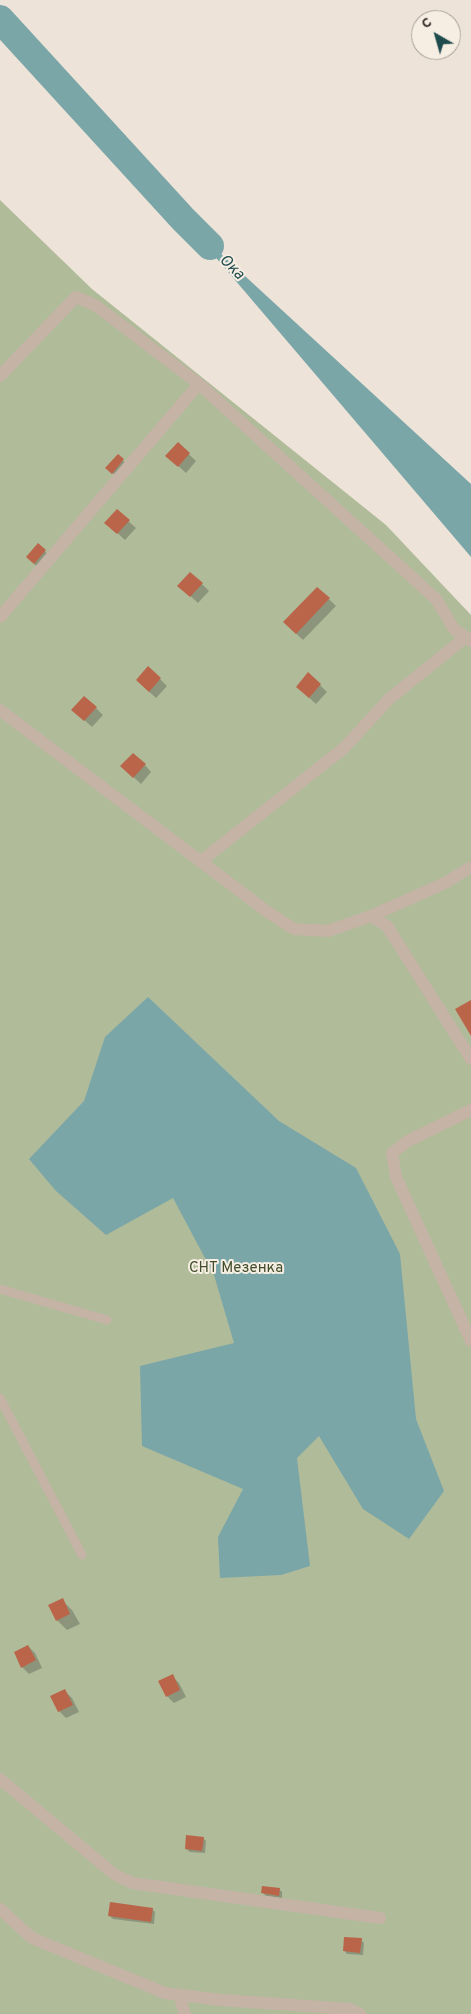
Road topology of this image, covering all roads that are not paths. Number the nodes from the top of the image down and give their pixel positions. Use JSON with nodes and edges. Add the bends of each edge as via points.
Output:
{"nodes":[{"id":1,"x":0,"y":376,"type":"edge"},
{"id":2,"x":200,"y":384,"type":"junction"},
{"id":3,"x":0,"y":617,"type":"edge"},
{"id":4,"x":468,"y":639,"type":"edge"},
{"id":5,"x":0,"y":710,"type":"edge"},
{"id":6,"x":200,"y":862,"type":"junction"},
{"id":7,"x":471,"y":867,"type":"edge"},
{"id":8,"x":371,"y":916,"type":"junction"},
{"id":9,"x":471,"y":1059,"type":"edge"},
{"id":10,"x":471,"y":1110,"type":"edge"},
{"id":11,"x":0,"y":1289,"type":"edge"},
{"id":12,"x":107,"y":1320,"type":"dead end"},
{"id":13,"x":471,"y":1341,"type":"edge"},
{"id":14,"x":0,"y":1398,"type":"edge"},
{"id":15,"x":82,"y":1555,"type":"dead end"},
{"id":16,"x":0,"y":1779,"type":"edge"},
{"id":17,"x":0,"y":1910,"type":"edge"},
{"id":18,"x":380,"y":1918,"type":"dead end"},
{"id":19,"x":179,"y":1995,"type":"junction"},
{"id":20,"x":185,"y":2014,"type":"edge"},
{"id":21,"x":360,"y":2014,"type":"edge"}],
"edges":[{"from":1,"to":2,"type":"street","via":[[76,298],[95,305]]},
{"from":2,"to":3,"type":"street"},
{"from":2,"to":4,"type":"street","via":[[436,599],[454,629]]},
{"from":4,"to":6,"type":"street","via":[[389,699],[344,748]]},
{"from":5,"to":6,"type":"street"},
{"from":6,"to":8,"type":"street","via":[[294,929],[328,931]]},
{"from":7,"to":8,"type":"street","via":[[445,883]]},
{"from":8,"to":9,"type":"street","via":[[386,926]]},
{"from":10,"to":13,"type":"street","via":[[408,1141],[392,1153],[396,1177]]},
{"from":11,"to":12,"type":"lane"},
{"from":14,"to":15,"type":"lane"},
{"from":16,"to":18,"type":"street","via":[[114,1874],[132,1883]]},
{"from":17,"to":19,"type":"street","via":[[32,1938],[165,1993]]},
{"from":19,"to":20,"type":"street"},
{"from":19,"to":21,"type":"street","via":[[350,2010]]}]}
